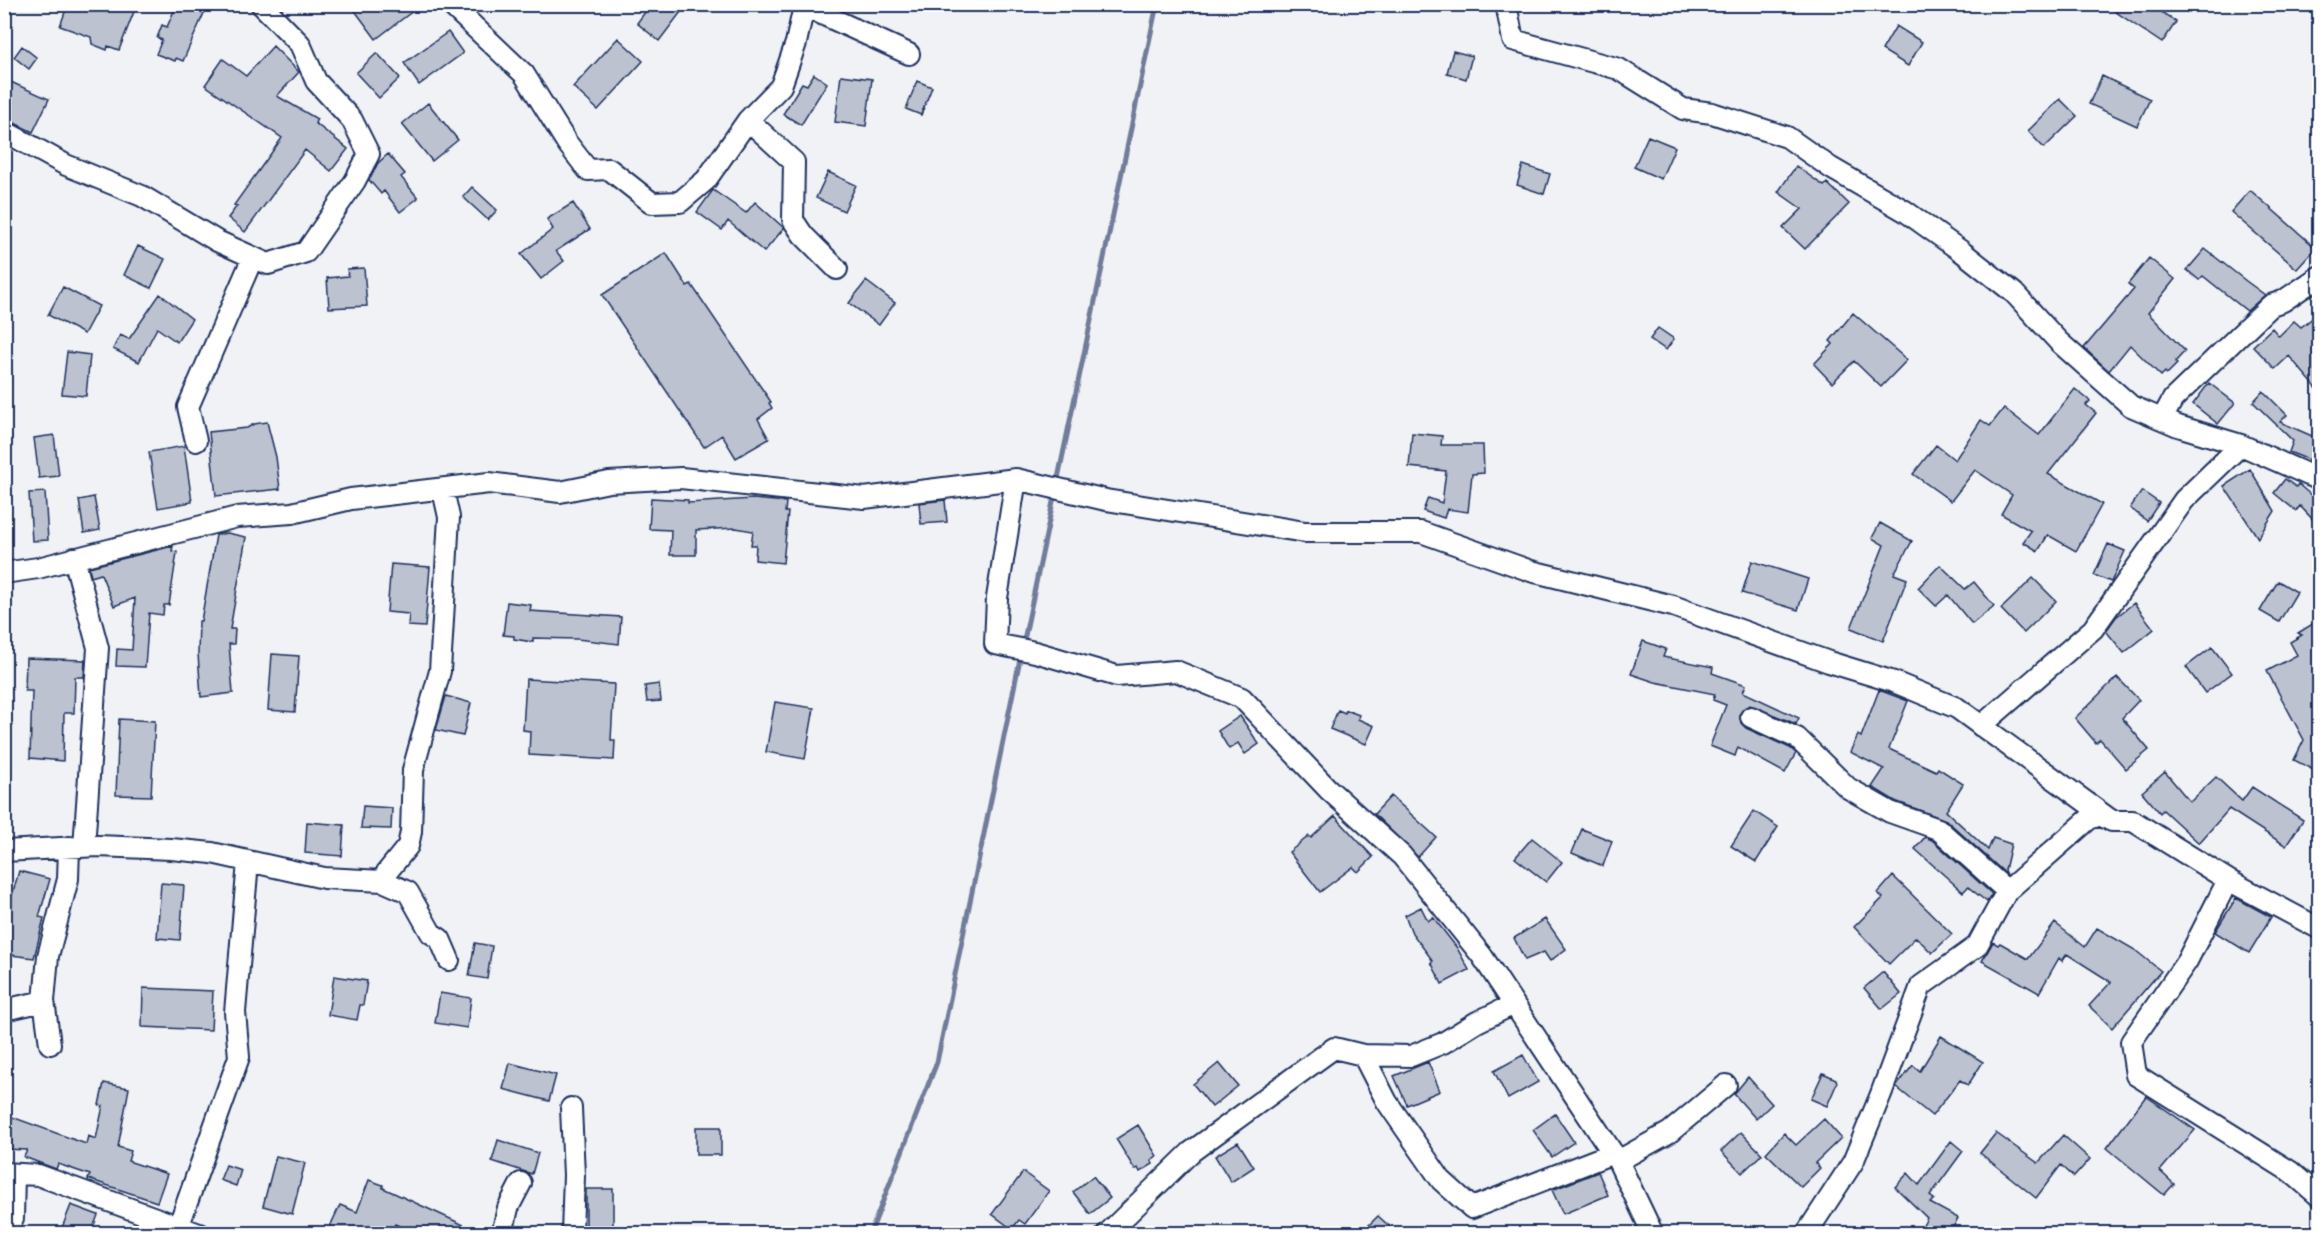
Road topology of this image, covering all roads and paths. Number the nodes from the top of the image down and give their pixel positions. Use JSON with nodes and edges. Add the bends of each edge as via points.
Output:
{"nodes":[{"id":1,"x":261,"y":4,"type":"edge"},
{"id":2,"x":450,"y":4,"type":"edge"},
{"id":3,"x":1506,"y":4,"type":"edge"},
{"id":4,"x":802,"y":5,"type":"edge"},
{"id":5,"x":909,"y":54,"type":"dead end"},
{"id":6,"x":748,"y":120,"type":"junction"},
{"id":7,"x":4,"y":131,"type":"edge"},
{"id":8,"x":253,"y":257,"type":"junction"},
{"id":9,"x":837,"y":269,"type":"dead end"},
{"id":10,"x":2319,"y":276,"type":"edge"},
{"id":11,"x":2162,"y":419,"type":"junction"},
{"id":12,"x":196,"y":441,"type":"dead end"},
{"id":13,"x":2241,"y":446,"type":"junction"},
{"id":14,"x":1016,"y":479,"type":"junction"},
{"id":15,"x":2319,"y":480,"type":"edge"},
{"id":16,"x":443,"y":490,"type":"junction"},
{"id":17,"x":74,"y":558,"type":"junction"},
{"id":18,"x":4,"y":573,"type":"edge"},
{"id":19,"x":1751,"y":717,"type":"dead end"},
{"id":20,"x":1981,"y":726,"type":"junction"},
{"id":21,"x":2112,"y":821,"type":"junction"},
{"id":22,"x":76,"y":847,"type":"junction"},
{"id":23,"x":4,"y":851,"type":"edge"},
{"id":24,"x":248,"y":862,"type":"junction"},
{"id":25,"x":2228,"y":880,"type":"junction"},
{"id":26,"x":383,"y":881,"type":"junction"},
{"id":27,"x":2007,"y":891,"type":"junction"},
{"id":28,"x":2319,"y":929,"type":"edge"},
{"id":29,"x":449,"y":960,"type":"dead end"},
{"id":30,"x":44,"y":1001,"type":"junction"},
{"id":31,"x":1514,"y":1004,"type":"junction"},
{"id":32,"x":4,"y":1010,"type":"edge"},
{"id":33,"x":50,"y":1044,"type":"dead end"},
{"id":34,"x":1363,"y":1056,"type":"junction"},
{"id":35,"x":1726,"y":1085,"type":"dead end"},
{"id":36,"x":571,"y":1108,"type":"dead end"},
{"id":37,"x":1615,"y":1157,"type":"junction"},
{"id":38,"x":9,"y":1174,"type":"edge"},
{"id":39,"x":521,"y":1184,"type":"dead end"},
{"id":40,"x":2319,"y":1197,"type":"edge"},
{"id":41,"x":178,"y":1225,"type":"junction"},
{"id":42,"x":1114,"y":1231,"type":"edge"},
{"id":43,"x":6,"y":1233,"type":"edge"},
{"id":44,"x":199,"y":1233,"type":"edge"},
{"id":45,"x":502,"y":1233,"type":"edge"},
{"id":46,"x":572,"y":1233,"type":"edge"},
{"id":47,"x":1653,"y":1233,"type":"edge"},
{"id":48,"x":1806,"y":1233,"type":"edge"}],
"edges":[{"from":1,"to":8,"type":"street","via":[[300,44],[316,81],[352,120],[369,154],[336,212],[306,252],[268,264]]},
{"from":2,"to":6,"type":"street","via":[[525,74],[588,170],[609,170],[652,203],[680,202],[706,180]]},
{"from":3,"to":11,"type":"street","via":[[1513,40],[1619,69],[1683,109],[1712,113],[1787,137],[1831,168],[1905,210],[2014,293],[2112,391],[2131,406]]},
{"from":4,"to":5,"type":"street"},
{"from":4,"to":6,"type":"street","via":[[796,43],[782,86]]},
{"from":6,"to":9,"type":"street","via":[[794,162],[793,220]]},
{"from":7,"to":8,"type":"street","via":[[66,165],[142,196],[217,242]]},
{"from":8,"to":12,"type":"street","via":[[188,407]]},
{"from":10,"to":11,"type":"street","via":[[2283,302],[2271,305],[2173,399]]},
{"from":11,"to":13,"type":"street"},
{"from":13,"to":15,"type":"street"},
{"from":13,"to":20,"type":"street","via":[[2184,500],[2093,629]]},
{"from":14,"to":16,"type":"street","via":[[864,498],[681,478],[609,482],[560,492],[489,483]]},
{"from":14,"to":20,"type":"street","via":[[1106,500],[1305,532],[1421,532],[1531,571],[1673,606],[1894,681],[1957,708]]},
{"from":14,"to":31,"type":"street","via":[[997,598],[995,644],[1117,676],[1176,671],[1242,698],[1328,789],[1402,856],[1482,956]]},
{"from":16,"to":17,"type":"street","via":[[417,490],[351,499],[292,513],[237,517]]},
{"from":16,"to":26,"type":"street","via":[[449,517],[440,671],[413,770],[408,846]]},
{"from":17,"to":18,"type":"street"},
{"from":17,"to":22,"type":"street","via":[[98,648]]},
{"from":19,"to":27,"type":"street","via":[[1797,738],[1848,788],[1890,812],[1938,829]]},
{"from":20,"to":21,"type":"street"},
{"from":21,"to":25,"type":"street","via":[[2133,821]]},
{"from":21,"to":27,"type":"street","via":[[2100,814],[2089,819]]},
{"from":22,"to":23,"type":"street"},
{"from":22,"to":24,"type":"street","via":[[171,849]]},
{"from":22,"to":30,"type":"street","via":[[48,956]]},
{"from":24,"to":26,"type":"street","via":[[324,878]]},
{"from":24,"to":41,"type":"street","via":[[235,1012],[238,1057]]},
{"from":25,"to":28,"type":"street"},
{"from":25,"to":40,"type":"street","via":[[2187,961],[2131,1042],[2136,1076],[2291,1172]]},
{"from":26,"to":29,"type":"street","via":[[408,892],[431,933],[440,939]]},
{"from":27,"to":48,"type":"street","via":[[1977,946],[1921,986],[1852,1162]]},
{"from":30,"to":32,"type":"street"},
{"from":30,"to":33,"type":"street"},
{"from":31,"to":34,"type":"street","via":[[1411,1056]]},
{"from":31,"to":37,"type":"street"},
{"from":34,"to":37,"type":"street","via":[[1387,1102],[1441,1180],[1472,1208]]},
{"from":34,"to":42,"type":"street","via":[[1334,1048],[1296,1073],[1191,1152]]},
{"from":35,"to":37,"type":"street","via":[[1670,1132]]},
{"from":36,"to":46,"type":"street"},
{"from":37,"to":47,"type":"street"},
{"from":38,"to":41,"type":"street","via":[[38,1176]]},
{"from":38,"to":43,"type":"street","via":[[13,1218]]},
{"from":39,"to":45,"type":"street","via":[[508,1208]]},
{"from":41,"to":44,"type":"street"}]}
